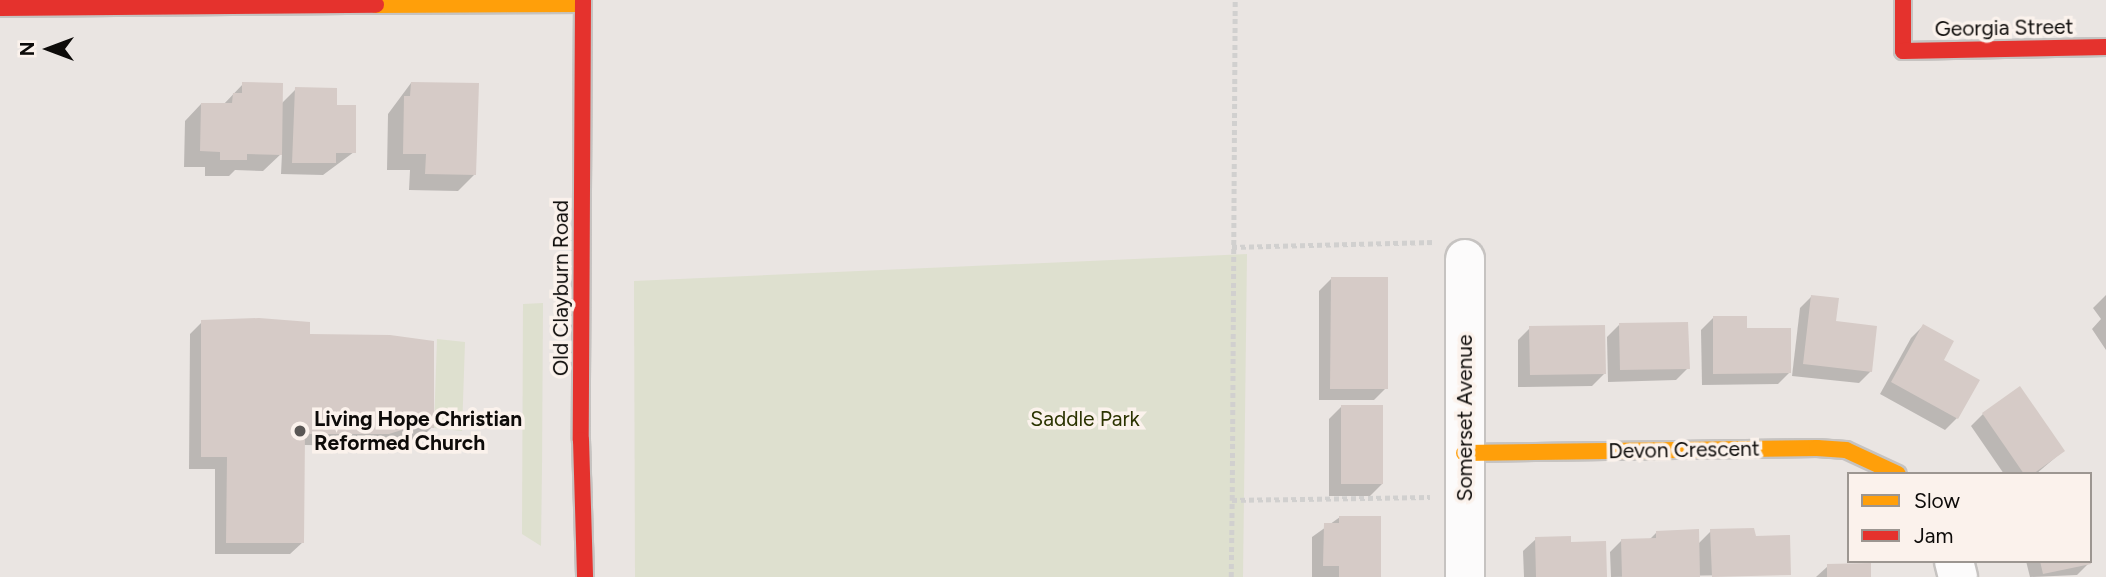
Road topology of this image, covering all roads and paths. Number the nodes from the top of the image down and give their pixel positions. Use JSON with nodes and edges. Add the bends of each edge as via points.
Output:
{"nodes":[{"id":1,"x":1235,"y":0,"type":"edge"},
{"id":2,"x":1903,"y":0,"type":"edge"},
{"id":3,"x":583,"y":2,"type":"edge"},
{"id":4,"x":0,"y":8,"type":"edge"},
{"id":5,"x":2106,"y":47,"type":"edge"},
{"id":6,"x":1231,"y":247,"type":"junction"},
{"id":7,"x":1452,"y":251,"type":"joint"},
{"id":8,"x":1464,"y":453,"type":"junction"},
{"id":9,"x":1894,"y":472,"type":"edge"},
{"id":10,"x":1465,"y":497,"type":"junction"},
{"id":11,"x":1232,"y":500,"type":"junction"},
{"id":12,"x":585,"y":577,"type":"edge"},
{"id":13,"x":1231,"y":577,"type":"edge"},
{"id":14,"x":1465,"y":577,"type":"edge"}],
"edges":[{"from":1,"to":6,"type":"path"},
{"from":2,"to":5,"type":"street","name":"Georgia Street","via":[[1903,51]]},
{"from":3,"to":4,"type":"street"},
{"from":3,"to":12,"type":"street","name":"Old Clayburn Road","via":[[580,440]]},
{"from":6,"to":7,"type":"path"},
{"from":6,"to":11,"type":"path"},
{"from":7,"to":8,"type":"street","name":"Somerset Avenue"},
{"from":8,"to":9,"type":"street","name":"Devon Crescent","via":[[1817,448],[1846,450]]},
{"from":8,"to":10,"type":"street","name":"Somerset Avenue"},
{"from":10,"to":11,"type":"path"},
{"from":10,"to":14,"type":"street","name":"Somerset Avenue"},
{"from":11,"to":13,"type":"path"}]}
